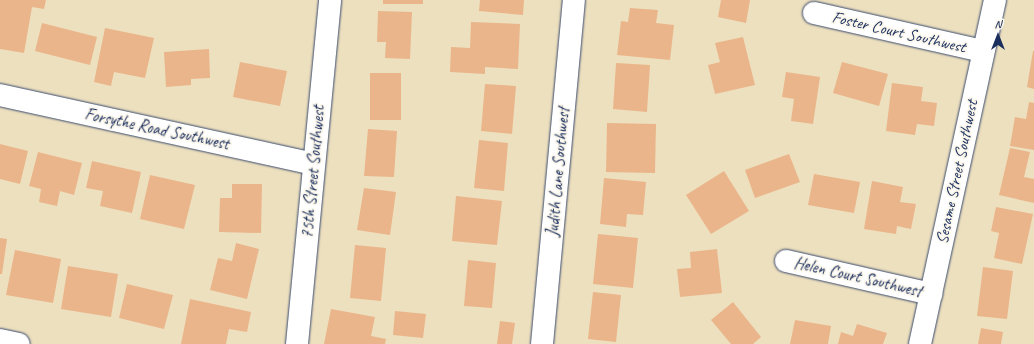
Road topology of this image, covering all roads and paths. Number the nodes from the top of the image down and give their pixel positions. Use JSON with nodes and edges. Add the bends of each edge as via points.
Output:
{"nodes":[{"id":1,"x":330,"y":0,"type":"edge"},
{"id":2,"x":574,"y":0,"type":"edge"},
{"id":3,"x":995,"y":0,"type":"edge"},
{"id":4,"x":814,"y":13,"type":"dead end"},
{"id":5,"x":983,"y":51,"type":"junction"},
{"id":6,"x":0,"y":95,"type":"edge"},
{"id":7,"x":314,"y":164,"type":"junction"},
{"id":8,"x":786,"y":261,"type":"dead end"},
{"id":9,"x":931,"y":294,"type":"junction"},
{"id":10,"x":0,"y":340,"type":"edge"},
{"id":11,"x":19,"y":344,"type":"edge"},
{"id":12,"x":297,"y":344,"type":"edge"},
{"id":13,"x":542,"y":344,"type":"edge"},
{"id":14,"x":920,"y":344,"type":"edge"}],
"edges":[{"from":1,"to":7,"type":"street","name":"75th Street Southwest"},
{"from":2,"to":13,"type":"street","name":"Judith Lane Southwest"},
{"from":3,"to":5,"type":"street","name":"Sesame Street Southwest"},
{"from":4,"to":5,"type":"street","name":"Foster Court Southwest"},
{"from":5,"to":9,"type":"street","name":"Sesame Street Southwest"},
{"from":6,"to":7,"type":"street","name":"Forsythe Road Southwest"},
{"from":7,"to":12,"type":"street","name":"75th Street Southwest"},
{"from":8,"to":9,"type":"street","name":"Helen Court Southwest"},
{"from":9,"to":14,"type":"street","name":"Sesame Street Southwest"},
{"from":10,"to":11,"type":"street"}]}
